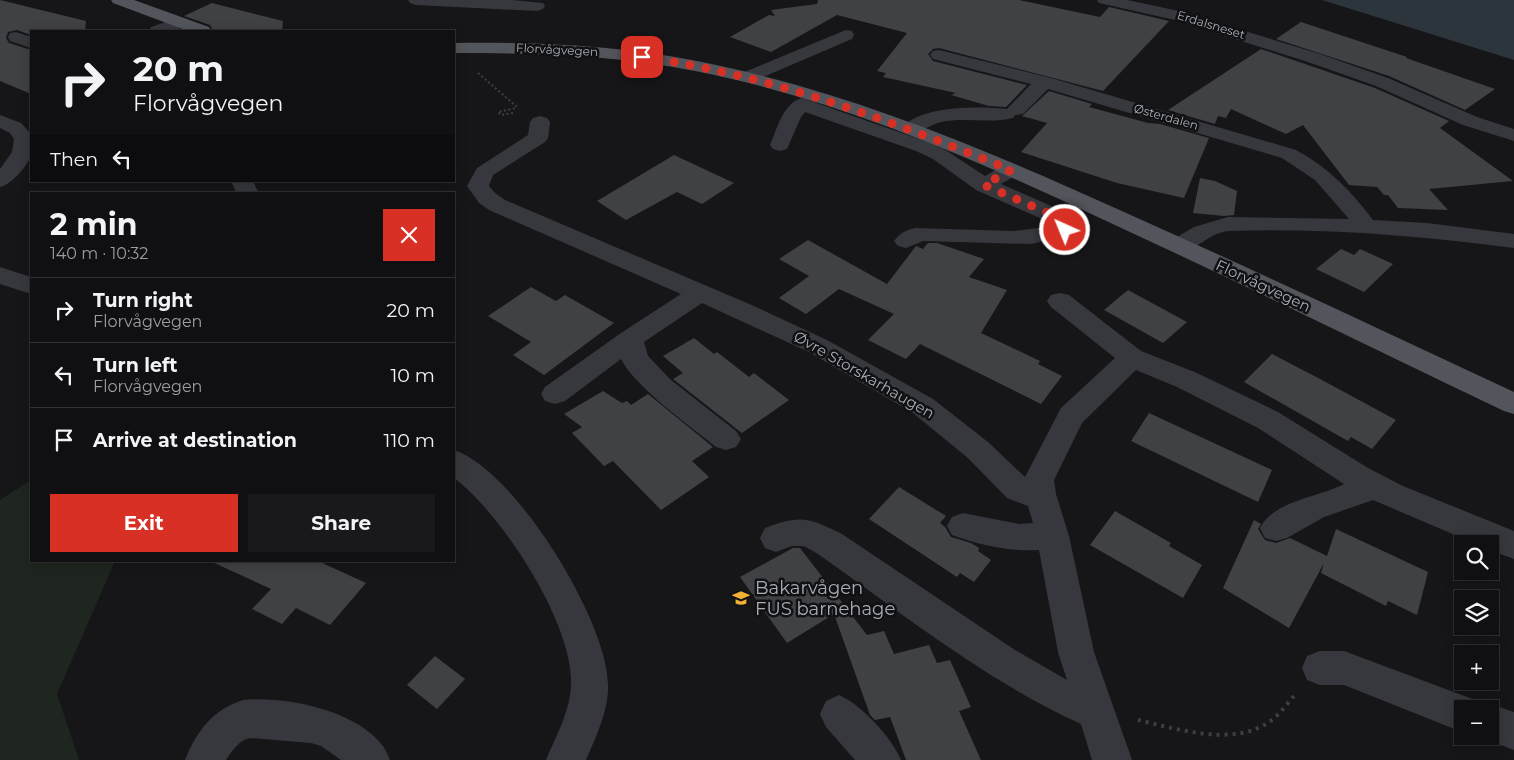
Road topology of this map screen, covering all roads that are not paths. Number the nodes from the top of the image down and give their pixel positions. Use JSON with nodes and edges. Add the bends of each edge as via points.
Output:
{"nodes":[{"id":1,"x":119,"y":0,"type":"edge"},
{"id":2,"x":416,"y":0,"type":"edge"},
{"id":3,"x":1105,"y":0,"type":"edge"},
{"id":4,"x":537,"y":6,"type":"dead end"},
{"id":5,"x":178,"y":23,"type":"junction"},
{"id":6,"x":1242,"y":26,"type":"dead end"},
{"id":7,"x":160,"y":30,"type":"edge"},
{"id":8,"x":200,"y":30,"type":"edge"},
{"id":9,"x":846,"y":35,"type":"dead end"},
{"id":10,"x":455,"y":48,"type":"edge"},
{"id":11,"x":939,"y":55,"type":"dead end"},
{"id":12,"x":1314,"y":58,"type":"junction"},
{"id":13,"x":748,"y":77,"type":"junction"},
{"id":14,"x":1045,"y":82,"type":"junction"},
{"id":15,"x":0,"y":121,"type":"edge"},
{"id":16,"x":540,"y":122,"type":"dead end"},
{"id":17,"x":911,"y":130,"type":"junction"},
{"id":18,"x":1514,"y":136,"type":"edge"},
{"id":19,"x":780,"y":145,"type":"dead end"},
{"id":20,"x":1011,"y":170,"type":"junction"},
{"id":21,"x":0,"y":181,"type":"edge"},
{"id":22,"x":984,"y":185,"type":"junction"},
{"id":23,"x":1366,"y":226,"type":"junction"},
{"id":24,"x":906,"y":241,"type":"dead end"},
{"id":25,"x":1514,"y":242,"type":"edge"},
{"id":26,"x":1180,"y":246,"type":"junction"},
{"id":27,"x":1,"y":276,"type":"edge"},
{"id":28,"x":30,"y":286,"type":"edge"},
{"id":29,"x":699,"y":293,"type":"junction"},
{"id":30,"x":1060,"y":302,"type":"dead end"},
{"id":31,"x":630,"y":339,"type":"junction"},
{"id":32,"x":1132,"y":358,"type":"junction"},
{"id":33,"x":555,"y":394,"type":"dead end"},
{"id":34,"x":1514,"y":404,"type":"edge"},
{"id":35,"x":726,"y":439,"type":"dead end"},
{"id":36,"x":455,"y":463,"type":"edge"},
{"id":37,"x":1357,"y":477,"type":"junction"},
{"id":38,"x":1040,"y":494,"type":"junction"},
{"id":39,"x":963,"y":526,"type":"dead end"},
{"id":40,"x":1276,"y":528,"type":"dead end"},
{"id":41,"x":1053,"y":536,"type":"junction"},
{"id":42,"x":776,"y":538,"type":"dead end"},
{"id":43,"x":1514,"y":545,"type":"edge"},
{"id":44,"x":1320,"y":668,"type":"road end"},
{"id":45,"x":1454,"y":709,"type":"edge"},
{"id":46,"x":1094,"y":711,"type":"junction"},
{"id":47,"x":839,"y":714,"type":"dead end"},
{"id":48,"x":1499,"y":726,"type":"edge"},
{"id":49,"x":1514,"y":731,"type":"edge"},
{"id":50,"x":205,"y":760,"type":"edge"},
{"id":51,"x":370,"y":760,"type":"edge"},
{"id":52,"x":566,"y":760,"type":"edge"},
{"id":53,"x":881,"y":760,"type":"edge"},
{"id":54,"x":1112,"y":760,"type":"edge"}],
"edges":[{"from":1,"to":5,"type":"main road"},
{"from":2,"to":4,"type":"street"},
{"from":3,"to":12,"type":"street","name":"Erdalsneset","via":[[1179,16]]},
{"from":5,"to":7,"type":"street"},
{"from":5,"to":8,"type":"main road"},
{"from":6,"to":12,"type":"street","name":"Erdalsneset","via":[[1311,52]]},
{"from":9,"to":13,"type":"street"},
{"from":10,"to":13,"type":"main road","name":"Florvågvegen","via":[[608,53],[666,60]]},
{"from":11,"to":14,"type":"street","name":"Østerdalen"},
{"from":12,"to":18,"type":"street","name":"Erdalsneset"},
{"from":13,"to":17,"type":"main road","name":"Florvågvegen"},
{"from":14,"to":17,"type":"street","via":[[1011,112],[934,118]]},
{"from":14,"to":23,"type":"street","name":"Østerdalen","via":[[1288,154],[1328,179]]},
{"from":15,"to":21,"type":"street","via":[[20,131],[24,140],[22,152]]},
{"from":16,"to":29,"type":"street","name":"Øvre Storskarhaugen","via":[[538,138],[484,172],[478,186],[481,192],[497,205]]},
{"from":17,"to":20,"type":"main road","name":"Florvågvegen"},
{"from":19,"to":22,"type":"street","via":[[792,115],[802,104],[923,147]]},
{"from":20,"to":22,"type":"street"},
{"from":20,"to":26,"type":"main road","name":"Florvågvegen"},
{"from":22,"to":24,"type":"street","via":[[1057,217],[1066,224],[1065,230],[1053,234],[1000,237],[923,234]]},
{"from":23,"to":25,"type":"street","via":[[1427,230]]},
{"from":23,"to":26,"type":"street","via":[[1228,224],[1210,227]]},
{"from":26,"to":34,"type":"main road","name":"Florvågvegen"},
{"from":27,"to":28,"type":"street"},
{"from":29,"to":31,"type":"street"},
{"from":29,"to":38,"type":"street","name":"Øvre Storskarhaugen","via":[[818,346],[903,394],[950,426],[1018,489],[1027,494]]},
{"from":30,"to":32,"type":"street"},
{"from":31,"to":33,"type":"street"},
{"from":31,"to":35,"type":"street","via":[[635,360],[661,386]]},
{"from":32,"to":37,"type":"street","via":[[1187,380],[1268,420]]},
{"from":32,"to":38,"type":"street","via":[[1071,416],[1039,480]]},
{"from":36,"to":52,"type":"street","via":[[485,487],[526,536],[565,602],[584,649],[590,683],[585,715]]},
{"from":37,"to":40,"type":"street","via":[[1362,492],[1314,507]]},
{"from":37,"to":43,"type":"street","via":[[1392,495]]},
{"from":38,"to":41,"type":"street"},
{"from":39,"to":41,"type":"street","via":[[1019,538]]},
{"from":41,"to":46,"type":"street","via":[[1076,652]]},
{"from":42,"to":46,"type":"street","via":[[794,530],[810,533],[1002,662],[1052,692]]},
{"from":44,"to":45,"type":"street","via":[[1344,668]]},
{"from":46,"to":54,"type":"street"},
{"from":47,"to":53,"type":"street"},
{"from":48,"to":49,"type":"street"},
{"from":50,"to":51,"type":"street","via":[[211,746],[241,720],[296,720],[327,728],[355,744]]}]}
